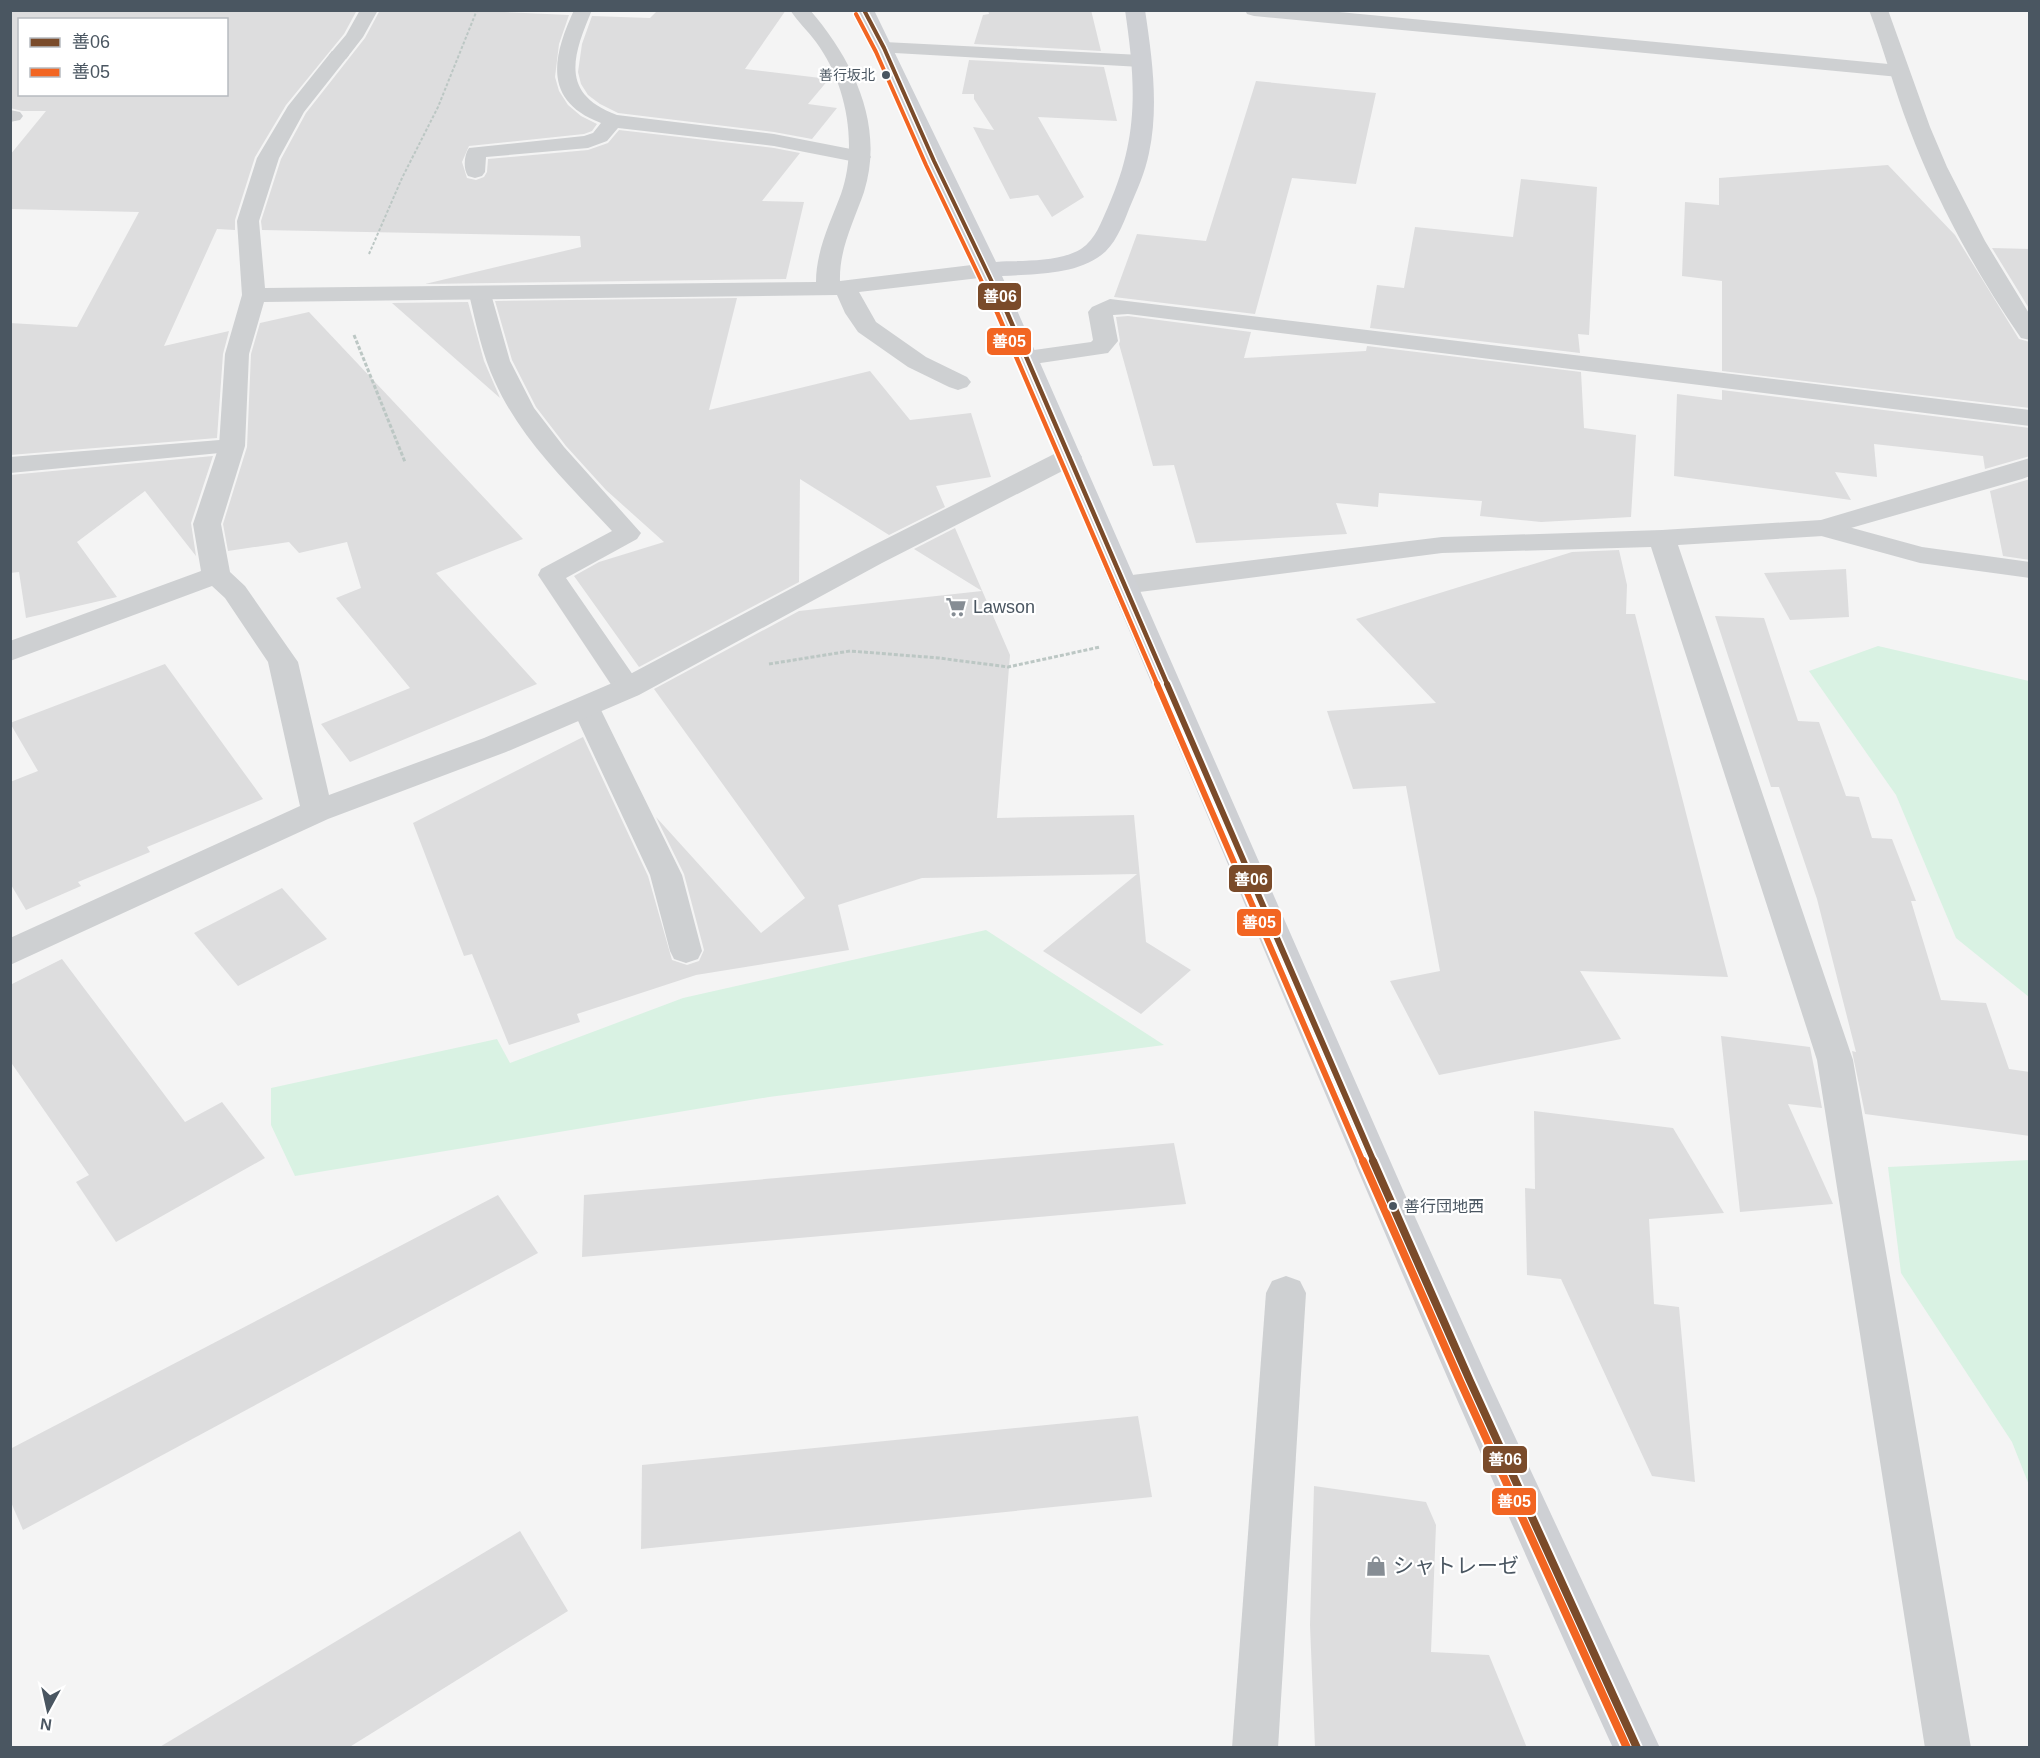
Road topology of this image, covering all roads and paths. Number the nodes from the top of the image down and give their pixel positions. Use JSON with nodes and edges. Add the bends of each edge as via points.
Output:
{"nodes":[{"id":1,"x":369,"y":10,"type":"edge"},
{"id":2,"x":477,"y":10,"type":"edge"},
{"id":3,"x":583,"y":10,"type":"edge"},
{"id":4,"x":799,"y":10,"type":"edge"},
{"id":5,"x":864,"y":10,"type":"edge"},
{"id":6,"x":1135,"y":10,"type":"edge"},
{"id":7,"x":1254,"y":10,"type":"edge"},
{"id":8,"x":1878,"y":10,"type":"edge"},
{"id":9,"x":884,"y":48,"type":"junction"},
{"id":10,"x":339,"y":56,"type":"joint"},
{"id":11,"x":1141,"y":61,"type":"junction"},
{"id":12,"x":1899,"y":71,"type":"junction"},
{"id":13,"x":613,"y":121,"type":"junction"},
{"id":14,"x":861,"y":157,"type":"junction"},
{"id":15,"x":475,"y":172,"type":"dead end"},
{"id":16,"x":395,"y":195,"type":"dead end"},
{"id":17,"x":988,"y":270,"type":"junction"},
{"id":18,"x":836,"y":288,"type":"junction"},
{"id":19,"x":480,"y":294,"type":"junction"},
{"id":20,"x":254,"y":295,"type":"junction"},
{"id":21,"x":2030,"y":333,"type":"edge"},
{"id":22,"x":1027,"y":358,"type":"junction"},
{"id":23,"x":958,"y":382,"type":"dead end"},
{"id":24,"x":2030,"y":418,"type":"edge"},
{"id":25,"x":232,"y":446,"type":"junction"},
{"id":26,"x":1069,"y":457,"type":"junction"},
{"id":27,"x":10,"y":465,"type":"edge"},
{"id":28,"x":2030,"y":466,"type":"edge"},
{"id":29,"x":1823,"y":528,"type":"junction"},
{"id":30,"x":1662,"y":538,"type":"junction"},
{"id":31,"x":2030,"y":570,"type":"edge"},
{"id":32,"x":216,"y":575,"type":"junction"},
{"id":33,"x":1124,"y":585,"type":"junction"},
{"id":34,"x":720,"y":639,"type":"junction"},
{"id":35,"x":1101,"y":647,"type":"dead end"},
{"id":36,"x":10,"y":652,"type":"edge"},
{"id":37,"x":628,"y":688,"type":"junction"},
{"id":38,"x":586,"y":708,"type":"junction"},
{"id":39,"x":317,"y":811,"type":"junction"},
{"id":40,"x":686,"y":951,"type":"dead end"},
{"id":41,"x":10,"y":953,"type":"edge"},
{"id":42,"x":1286,"y":1293,"type":"dead end"},
{"id":43,"x":1255,"y":1748,"type":"edge"},
{"id":44,"x":1637,"y":1748,"type":"edge"},
{"id":45,"x":1948,"y":1748,"type":"edge"}],
"edges":[{"from":1,"to":10,"type":"lane"},
{"from":2,"to":16,"type":"path","via":[[438,107]]},
{"from":3,"to":13,"type":"lane","via":[[565,66],[569,93],[583,108]]},
{"from":4,"to":14,"type":"street","via":[[842,70],[860,134]]},
{"from":5,"to":9,"type":"street"},
{"from":6,"to":11,"type":"street"},
{"from":7,"to":12,"type":"lane"},
{"from":8,"to":12,"type":"street"},
{"from":9,"to":11,"type":"street"},
{"from":9,"to":17,"type":"street"},
{"from":10,"to":20,"type":"street","via":[[296,110],[268,158],[248,221]]},
{"from":11,"to":17,"type":"street","via":[[1141,138],[1133,172],[1099,247],[1083,257],[1050,265]]},
{"from":12,"to":21,"type":"street","via":[[1926,146],[2013,309]]},
{"from":13,"to":14,"type":"lane","via":[[774,140]]},
{"from":13,"to":15,"type":"lane","via":[[600,137],[588,142],[476,152]]},
{"from":14,"to":18,"type":"street","via":[[826,269]]},
{"from":17,"to":18,"type":"street"},
{"from":17,"to":22,"type":"street"},
{"from":18,"to":19,"type":"street"},
{"from":18,"to":23,"type":"street","via":[[867,327],[917,362]]},
{"from":19,"to":20,"type":"street"},
{"from":19,"to":37,"type":"lane","via":[[498,362],[522,408],[561,460],[628,533],[550,575]]},
{"from":20,"to":25,"type":"street","via":[[237,354]]},
{"from":22,"to":24,"type":"street","via":[[1099,348],[1106,341],[1100,312],[1110,306],[1128,307]]},
{"from":22,"to":26,"type":"street"},
{"from":25,"to":27,"type":"lane"},
{"from":25,"to":32,"type":"street","via":[[207,524]]},
{"from":26,"to":33,"type":"street"},
{"from":26,"to":34,"type":"street"},
{"from":28,"to":29,"type":"street"},
{"from":29,"to":30,"type":"street"},
{"from":29,"to":31,"type":"lane","via":[[1920,555]]},
{"from":30,"to":33,"type":"street","via":[[1442,545]]},
{"from":30,"to":45,"type":"street","via":[[1835,1060]]},
{"from":32,"to":36,"type":"street"},
{"from":32,"to":39,"type":"street","via":[[235,592],[283,662]]},
{"from":33,"to":44,"type":"street","via":[[1294,984],[1573,1614]]},
{"from":34,"to":35,"type":"path","via":[[752,667],[850,651],[1008,667]]},
{"from":34,"to":37,"type":"street"},
{"from":37,"to":38,"type":"street"},
{"from":38,"to":39,"type":"street"},
{"from":38,"to":40,"type":"lane","via":[[666,875]]},
{"from":39,"to":41,"type":"street"},
{"from":42,"to":43,"type":"street"}]}
